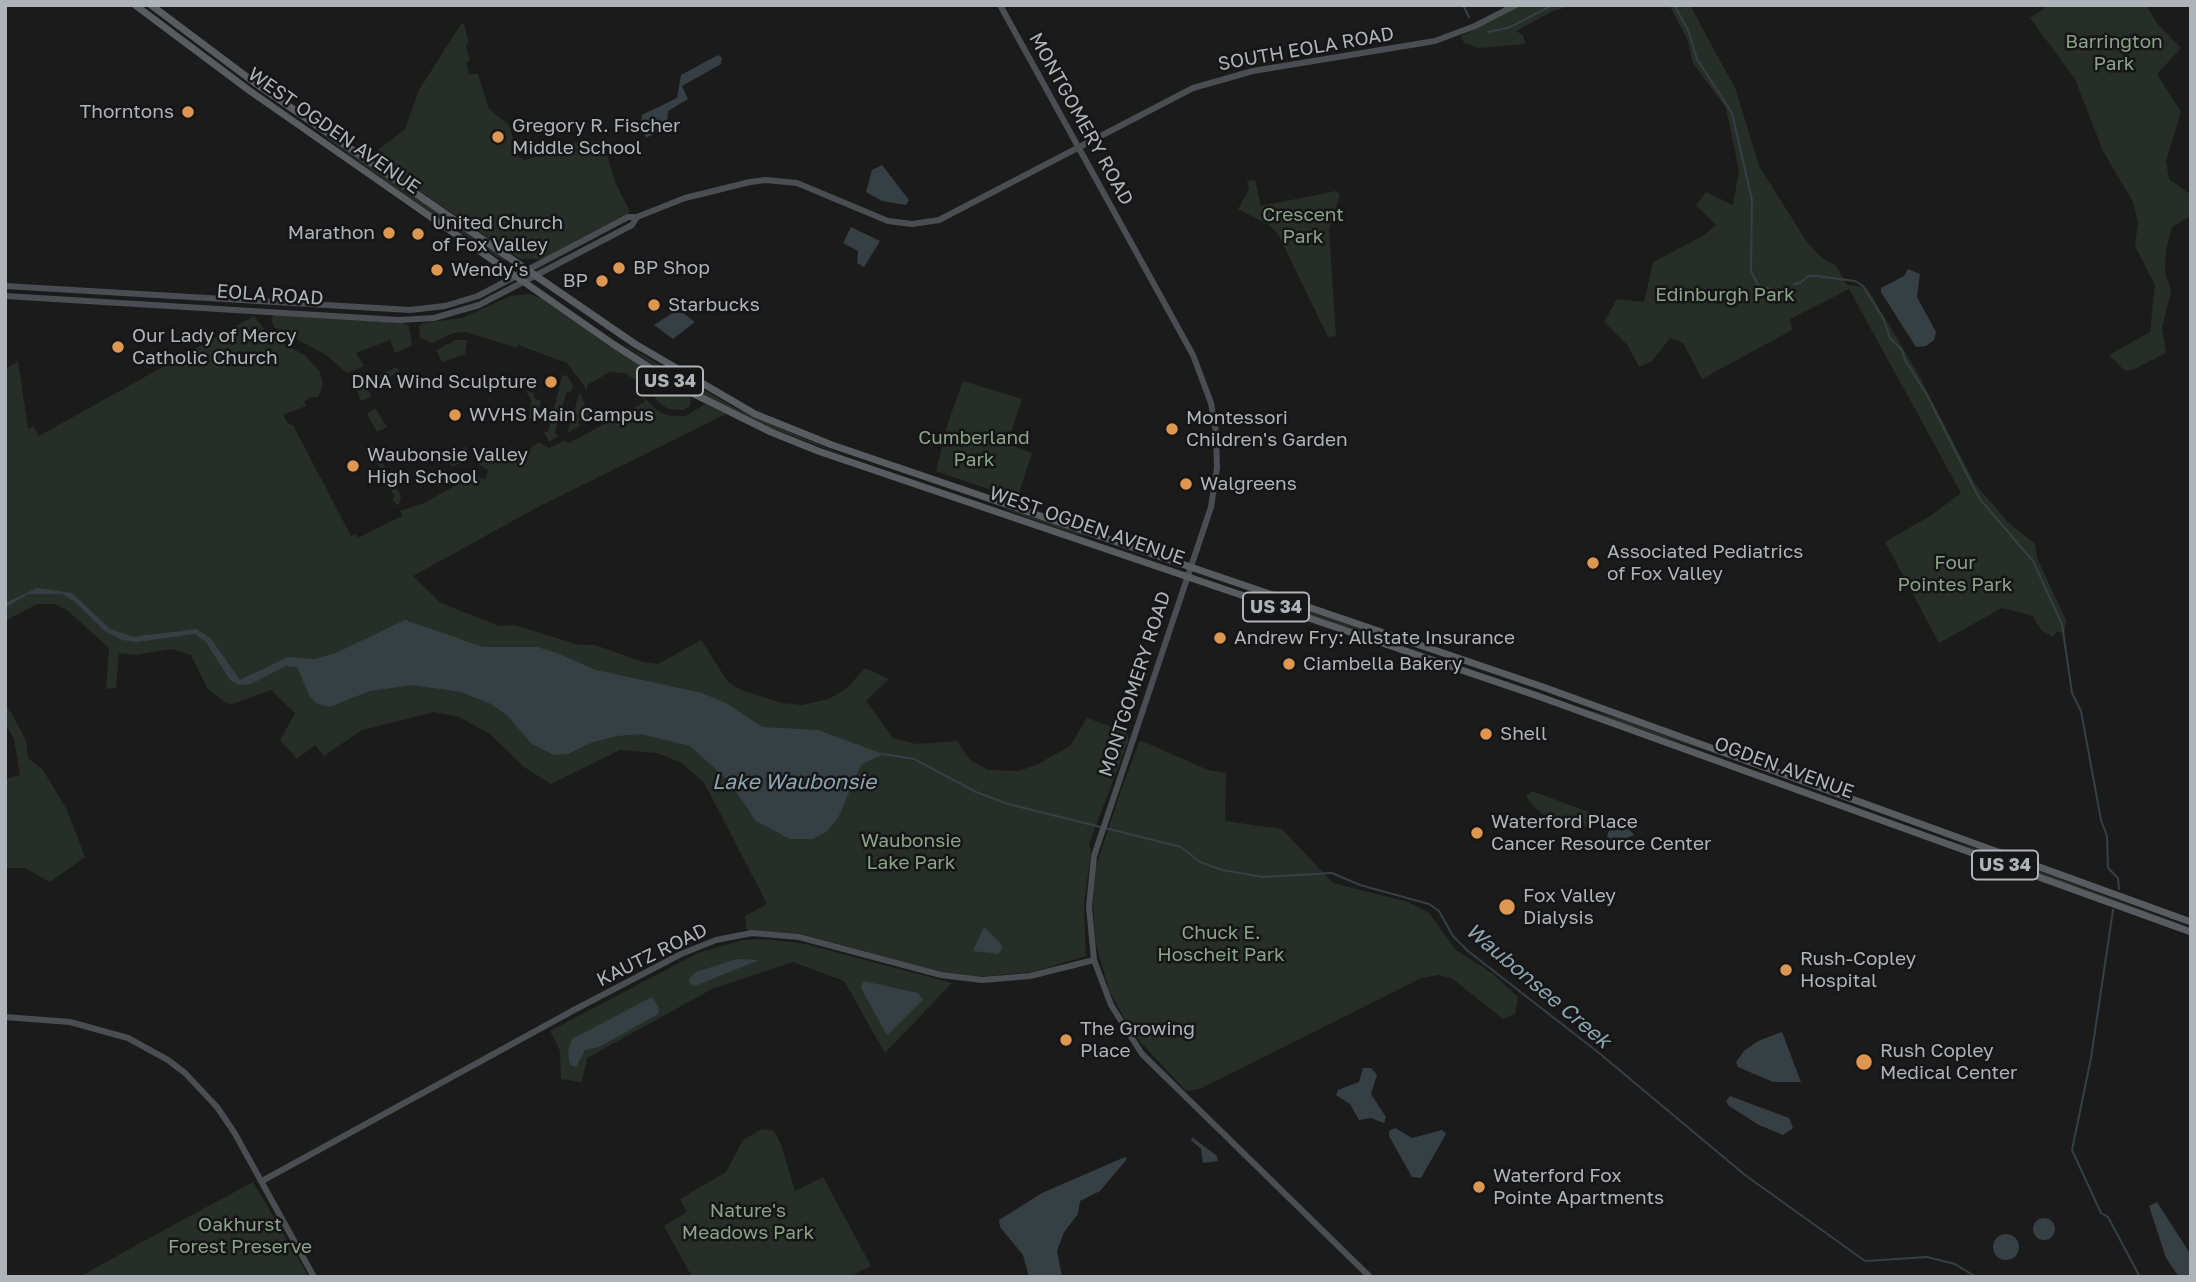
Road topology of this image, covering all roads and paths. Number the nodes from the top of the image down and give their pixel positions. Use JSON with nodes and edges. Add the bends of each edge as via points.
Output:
{"nodes":[{"id":1,"x":1000,"y":5,"type":"edge"},
{"id":2,"x":1516,"y":5,"type":"edge"},
{"id":3,"x":144,"y":6,"type":"edge"},
{"id":4,"x":1079,"y":147,"type":"junction"},
{"id":5,"x":637,"y":217,"type":"junction"},
{"id":6,"x":528,"y":270,"type":"junction"},
{"id":7,"x":537,"y":276,"type":"junction"},
{"id":8,"x":516,"y":277,"type":"junction"},
{"id":9,"x":525,"y":283,"type":"junction"},
{"id":10,"x":5,"y":286,"type":"edge"},
{"id":11,"x":5,"y":296,"type":"edge"},
{"id":12,"x":1190,"y":567,"type":"junction"},
{"id":13,"x":1187,"y":576,"type":"junction"},
{"id":14,"x":1370,"y":628,"type":"junction"},
{"id":15,"x":1364,"y":637,"type":"junction"},
{"id":16,"x":2191,"y":922,"type":"edge"},
{"id":17,"x":2191,"y":932,"type":"edge"},
{"id":18,"x":1094,"y":960,"type":"junction"},
{"id":19,"x":5,"y":1017,"type":"edge"},
{"id":20,"x":261,"y":1181,"type":"junction"},
{"id":21,"x":314,"y":1277,"type":"edge"},
{"id":22,"x":1370,"y":1277,"type":"edge"}],
"edges":[{"from":1,"to":4,"type":"street","name":"MONTGOMERY ROAD"},
{"from":2,"to":4,"type":"street","name":"SOUTH EOLA ROAD","via":[[1435,41],[1260,69],[1215,81],[1166,100]]},
{"from":3,"to":6,"type":"main road","name":"WEST OGDEN AVENUE","number":"US 34"},
{"from":3,"to":8,"type":"main road","name":"WEST OGDEN AVENUE","number":"US 34","via":[[250,91]]},
{"from":4,"to":5,"type":"street","name":"SOUTH EOLA ROAD","via":[[964,209],[926,222],[877,218],[808,187],[776,180],[705,193]]},
{"from":4,"to":12,"type":"street","name":"MONTGOMERY ROAD","via":[[1193,355],[1211,403],[1216,481]]},
{"from":5,"to":6,"type":"street","name":"SOUTH EOLA ROAD","via":[[628,217]]},
{"from":5,"to":7,"type":"street","name":"SOUTH EOLA ROAD","via":[[632,225]]},
{"from":6,"to":7,"type":"main road","name":"WEST OGDEN AVENUE","number":"US 34"},
{"from":6,"to":8,"type":"street","name":"SOUTH EOLA ROAD"},
{"from":7,"to":9,"type":"street","name":"SOUTH EOLA ROAD"},
{"from":7,"to":12,"type":"main road","name":"WEST OGDEN AVENUE","number":"US 34","via":[[663,362],[763,417],[832,445]]},
{"from":8,"to":9,"type":"main road","name":"WEST OGDEN AVENUE","number":"US 34"},
{"from":8,"to":10,"type":"street","name":"EOLA ROAD","via":[[456,303],[410,310]]},
{"from":9,"to":11,"type":"street","name":"EOLA ROAD","via":[[464,312],[412,320]]},
{"from":9,"to":13,"type":"main road","name":"WEST OGDEN AVENUE","number":"US 34","via":[[662,377],[771,432]]},
{"from":12,"to":13,"type":"street","name":"MONTGOMERY ROAD"},
{"from":12,"to":14,"type":"main road","name":"WEST OGDEN AVENUE","number":"US 34"},
{"from":13,"to":15,"type":"main road","name":"WEST OGDEN AVENUE","number":"US 34"},
{"from":13,"to":18,"type":"street","name":"MONTGOMERY ROAD","via":[[1099,839],[1089,888]]},
{"from":14,"to":15,"type":"main road"},
{"from":14,"to":16,"type":"main road","name":"OGDEN AVENUE","number":"US 34"},
{"from":15,"to":17,"type":"main road","name":"OGDEN AVENUE","number":"US 34"},
{"from":18,"to":20,"type":"street","name":"KAUTZ ROAD","via":[[1015,978],[974,980],[922,971],[799,937],[752,933],[716,940],[574,1010]]},
{"from":18,"to":22,"type":"street","name":"MONTGOMERY ROAD","via":[[1111,1005],[1142,1054]]},
{"from":19,"to":20,"type":"street","via":[[96,1028],[128,1038],[169,1060],[217,1107]]},
{"from":20,"to":21,"type":"street"}]}
